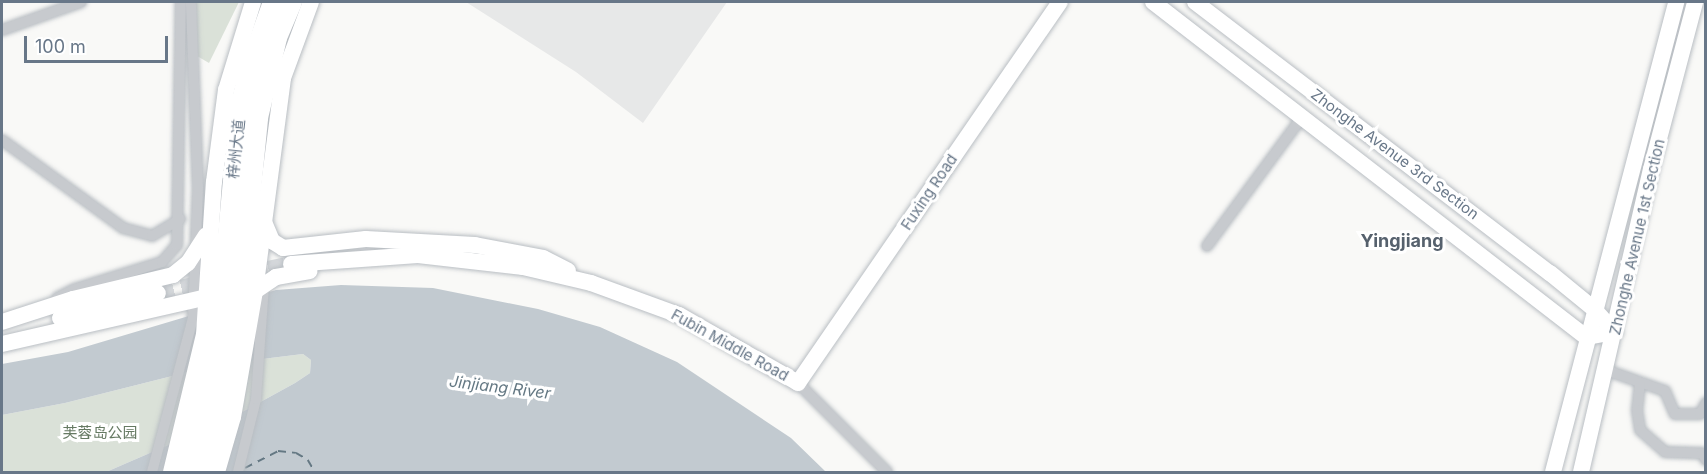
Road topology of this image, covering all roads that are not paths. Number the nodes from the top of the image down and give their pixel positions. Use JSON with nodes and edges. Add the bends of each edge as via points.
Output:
{"nodes":[{"id":1,"x":81,"y":2,"type":"edge"},
{"id":2,"x":181,"y":2,"type":"edge"},
{"id":3,"x":191,"y":2,"type":"edge"},
{"id":4,"x":253,"y":2,"type":"edge"},
{"id":5,"x":273,"y":2,"type":"edge"},
{"id":6,"x":291,"y":2,"type":"edge"},
{"id":7,"x":310,"y":2,"type":"edge"},
{"id":8,"x":1059,"y":2,"type":"edge"},
{"id":9,"x":1153,"y":2,"type":"edge"},
{"id":10,"x":1195,"y":2,"type":"edge"},
{"id":11,"x":1676,"y":2,"type":"edge"},
{"id":12,"x":1695,"y":2,"type":"edge"},
{"id":13,"x":2,"y":30,"type":"edge"},
{"id":14,"x":1302,"y":117,"type":"junction"},
{"id":15,"x":2,"y":140,"type":"edge"},
{"id":16,"x":180,"y":219,"type":"junction"},
{"id":17,"x":210,"y":226,"type":"junction"},
{"id":18,"x":265,"y":226,"type":"junction"},
{"id":19,"x":1207,"y":246,"type":"dead end"},
{"id":20,"x":196,"y":254,"type":"junction"},
{"id":21,"x":287,"y":262,"type":"junction"},
{"id":22,"x":160,"y":293,"type":"junction"},
{"id":23,"x":234,"y":295,"type":"junction"},
{"id":24,"x":1594,"y":309,"type":"junction"},
{"id":25,"x":27,"y":314,"type":"junction"},
{"id":26,"x":2,"y":322,"type":"edge"},
{"id":27,"x":1615,"y":332,"type":"junction"},
{"id":28,"x":2,"y":333,"type":"edge"},
{"id":29,"x":1586,"y":337,"type":"junction"},
{"id":30,"x":2,"y":344,"type":"edge"},
{"id":31,"x":1606,"y":370,"type":"junction"},
{"id":32,"x":798,"y":383,"type":"junction"},
{"id":33,"x":1640,"y":383,"type":"junction"},
{"id":34,"x":1706,"y":403,"type":"edge"},
{"id":35,"x":1704,"y":455,"type":"edge"},
{"id":36,"x":152,"y":472,"type":"edge"},
{"id":37,"x":171,"y":472,"type":"edge"},
{"id":38,"x":188,"y":472,"type":"edge"},
{"id":39,"x":205,"y":472,"type":"edge"},
{"id":40,"x":217,"y":472,"type":"edge"},
{"id":41,"x":238,"y":472,"type":"edge"},
{"id":42,"x":887,"y":472,"type":"edge"},
{"id":43,"x":1552,"y":472,"type":"edge"},
{"id":44,"x":1581,"y":472,"type":"edge"}],
"edges":[{"from":1,"to":13,"type":"street"},
{"from":2,"to":16,"type":"street"},
{"from":3,"to":20,"type":"street","via":[[198,188]]},
{"from":4,"to":17,"type":"main road","via":[[226,90]]},
{"from":5,"to":23,"type":"highway","name":"梓州大道","via":[[240,107]]},
{"from":6,"to":23,"type":"highway","name":"梓州大道","via":[[276,38],[257,117]]},
{"from":7,"to":18,"type":"main road","via":[[283,78]]},
{"from":8,"to":32,"type":"main road","name":"Fuxing Road"},
{"from":9,"to":14,"type":"main road"},
{"from":10,"to":24,"type":"main road","name":"Zhonghe Avenue 3rd Section"},
{"from":11,"to":24,"type":"main road","name":"Zhonghe Avenue 1st Section"},
{"from":12,"to":27,"type":"main road","name":"Zhonghe Avenue 1st Section","via":[[1651,169]]},
{"from":14,"to":19,"type":"street"},
{"from":14,"to":29,"type":"main road"},
{"from":15,"to":16,"type":"street","via":[[123,228],[152,236]]},
{"from":16,"to":25,"type":"street","via":[[177,245],[162,262],[75,289]]},
{"from":17,"to":20,"type":"main road"},
{"from":17,"to":23,"type":"main road"},
{"from":18,"to":21,"type":"main road"},
{"from":18,"to":23,"type":"main road"},
{"from":20,"to":22,"type":"main road"},
{"from":20,"to":23,"type":"street"},
{"from":21,"to":23,"type":"main road","name":"Fubin Middle Road"},
{"from":21,"to":32,"type":"main road","name":"Fubin Middle Road","via":[[418,255],[523,267],[591,283],[680,315]]},
{"from":22,"to":23,"type":"main road","name":"Fubin Middle Road"},
{"from":22,"to":25,"type":"main road"},
{"from":22,"to":28,"type":"main road"},
{"from":22,"to":30,"type":"main road"},
{"from":23,"to":36,"type":"street","via":[[193,318]]},
{"from":23,"to":37,"type":"main road","via":[[190,406]]},
{"from":23,"to":38,"type":"highway"},
{"from":23,"to":39,"type":"highway","via":[[220,416]]},
{"from":23,"to":40,"type":"main road","via":[[233,417]]},
{"from":23,"to":41,"type":"street","via":[[256,399]]},
{"from":24,"to":27,"type":"main road","name":"Zhonghe Avenue 3rd Section"},
{"from":24,"to":29,"type":"main road","name":"Zhonghe Avenue 1st Section"},
{"from":25,"to":26,"type":"main road"},
{"from":27,"to":29,"type":"main road"},
{"from":27,"to":31,"type":"main road","name":"Zhonghe Avenue 1st Section"},
{"from":29,"to":43,"type":"main road","name":"Zhonghe Avenue 1st Section"},
{"from":31,"to":33,"type":"street"},
{"from":31,"to":44,"type":"main road","name":"Zhonghe Avenue 1st Section"},
{"from":32,"to":42,"type":"street","name":"Fubin Middle Road"},
{"from":33,"to":34,"type":"street","via":[[1665,391],[1675,414],[1700,414]]},
{"from":33,"to":35,"type":"street","via":[[1640,430],[1665,452]]}]}
